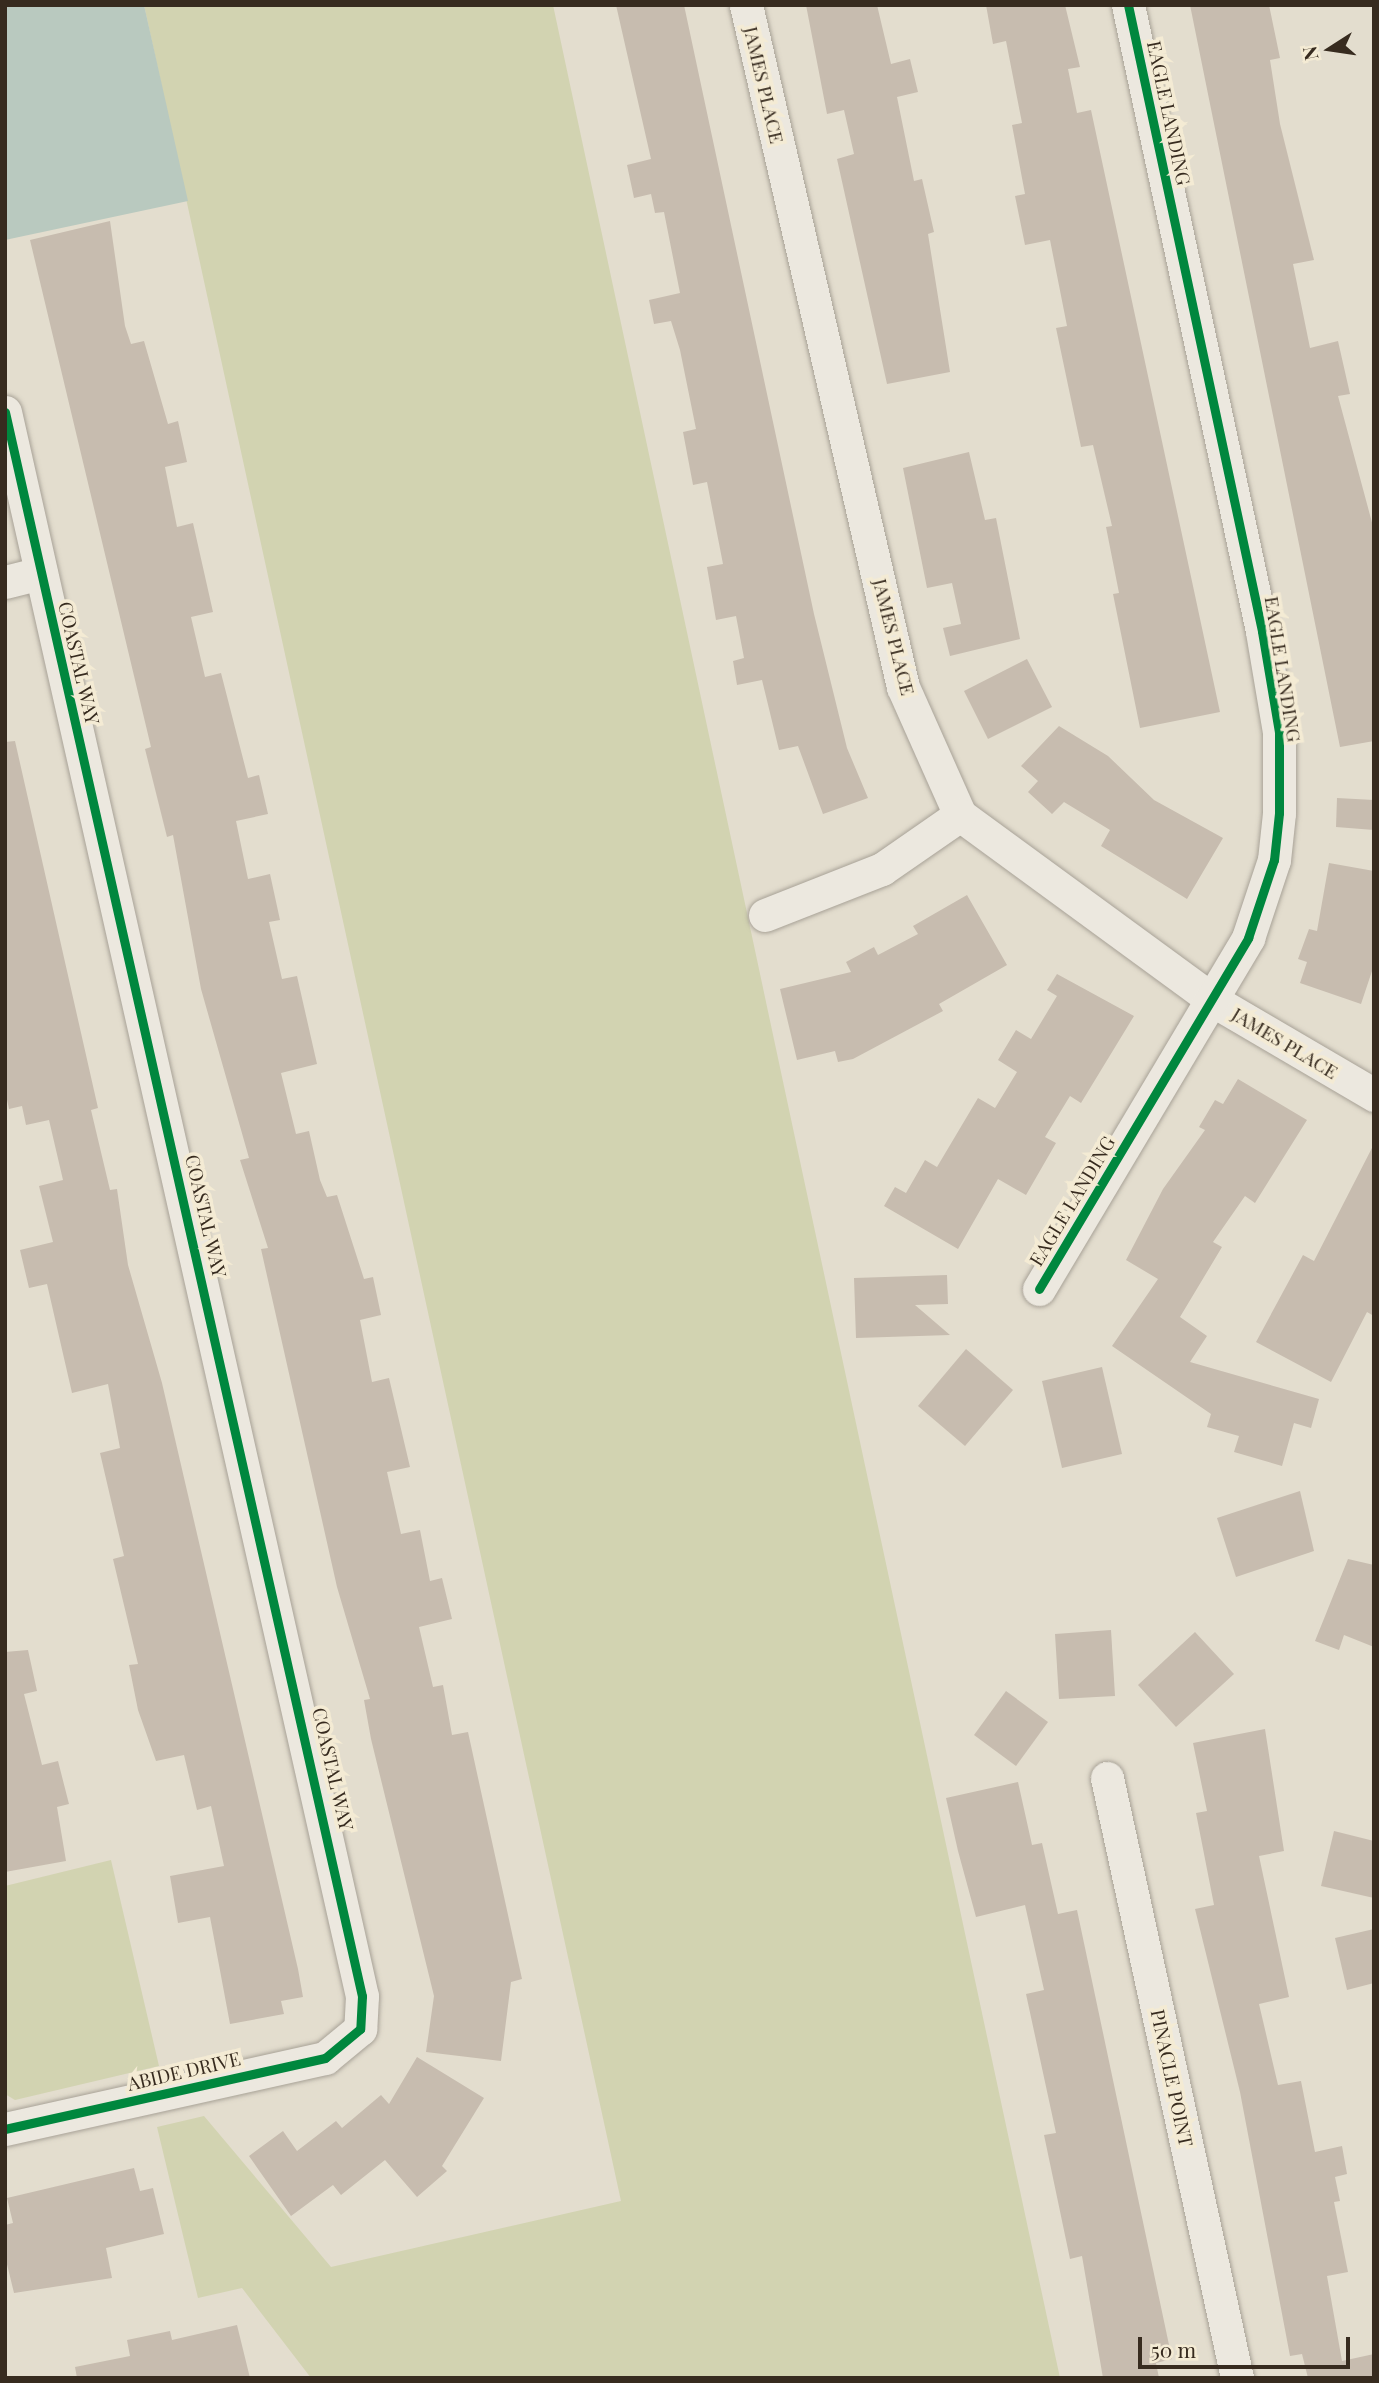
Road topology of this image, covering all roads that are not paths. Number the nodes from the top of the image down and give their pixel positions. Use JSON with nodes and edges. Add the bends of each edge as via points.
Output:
{"nodes":[{"id":1,"x":746,"y":5,"type":"edge"},
{"id":2,"x":1128,"y":5,"type":"edge"},
{"id":3,"x":5,"y":412,"type":"edge"},
{"id":4,"x":41,"y":573,"type":"junction"},
{"id":5,"x":5,"y":582,"type":"edge"},
{"id":6,"x":960,"y":815,"type":"junction"},
{"id":7,"x":765,"y":915,"type":"dead end"},
{"id":8,"x":1214,"y":1001,"type":"junction"},
{"id":9,"x":1374,"y":1095,"type":"edge"},
{"id":10,"x":1039,"y":1289,"type":"dead end"},
{"id":11,"x":1107,"y":1778,"type":"dead end"},
{"id":12,"x":360,"y":2029,"type":"joint"},
{"id":13,"x":5,"y":2129,"type":"edge"},
{"id":14,"x":1237,"y":2378,"type":"edge"}],
"edges":[{"from":1,"to":6,"type":"street","name":"JAMES PLACE","via":[[903,687]]},
{"from":2,"to":8,"type":"street","name":"EAGLE LANDING","via":[[1279,732],[1274,860],[1248,938]]},
{"from":3,"to":4,"type":"street","name":"COASTAL WAY"},
{"from":4,"to":5,"type":"street"},
{"from":4,"to":12,"type":"street","name":"COASTAL WAY","via":[[352,1932]]},
{"from":6,"to":7,"type":"street","via":[[881,869]]},
{"from":6,"to":8,"type":"street","name":"JAMES PLACE"},
{"from":8,"to":9,"type":"street","name":"JAMES PLACE"},
{"from":8,"to":10,"type":"street","name":"EAGLE LANDING"},
{"from":11,"to":14,"type":"street","name":"PINACLE POINT"},
{"from":12,"to":13,"type":"street","name":"ABIDE DRIVE","via":[[325,2058]]}]}
